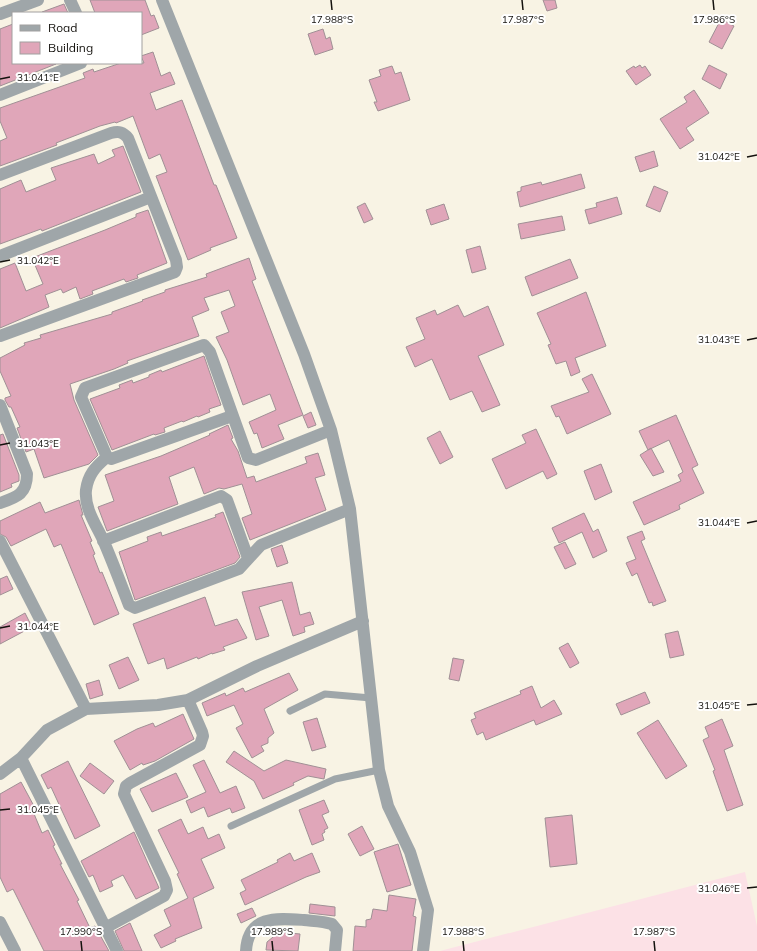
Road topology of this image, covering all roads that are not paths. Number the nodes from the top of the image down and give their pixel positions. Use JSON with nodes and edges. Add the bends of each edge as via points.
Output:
{"nodes":[{"id":1,"x":38,"y":0,"type":"edge"},
{"id":2,"x":70,"y":0,"type":"edge"},
{"id":3,"x":162,"y":0,"type":"edge"},
{"id":4,"x":76,"y":12,"type":"edge"},
{"id":5,"x":0,"y":14,"type":"edge"},
{"id":6,"x":78,"y":64,"type":"edge"},
{"id":7,"x":0,"y":95,"type":"edge"},
{"id":8,"x":0,"y":175,"type":"edge"},
{"id":9,"x":151,"y":197,"type":"junction"},
{"id":10,"x":0,"y":256,"type":"edge"},
{"id":11,"x":0,"y":336,"type":"edge"},
{"id":12,"x":0,"y":405,"type":"edge"},
{"id":13,"x":232,"y":416,"type":"junction"},
{"id":14,"x":3,"y":421,"type":"edge"},
{"id":15,"x":330,"y":430,"type":"junction"},
{"id":16,"x":106,"y":458,"type":"junction"},
{"id":17,"x":0,"y":502,"type":"edge"},
{"id":18,"x":350,"y":509,"type":"junction"},
{"id":19,"x":0,"y":541,"type":"edge"},
{"id":20,"x":103,"y":541,"type":"junction"},
{"id":21,"x":248,"y":558,"type":"junction"},
{"id":22,"x":4,"y":560,"type":"edge"},
{"id":23,"x":363,"y":621,"type":"junction"},
{"id":24,"x":371,"y":698,"type":"junction"},
{"id":25,"x":188,"y":700,"type":"junction"},
{"id":26,"x":86,"y":709,"type":"junction"},
{"id":27,"x":290,"y":711,"type":"dead end"},
{"id":28,"x":21,"y":758,"type":"junction"},
{"id":29,"x":1,"y":770,"type":"edge"},
{"id":30,"x":379,"y":770,"type":"junction"},
{"id":31,"x":231,"y":826,"type":"dead end"},
{"id":32,"x":0,"y":922,"type":"edge"},
{"id":33,"x":105,"y":928,"type":"junction"},
{"id":34,"x":15,"y":951,"type":"edge"},
{"id":35,"x":117,"y":951,"type":"edge"},
{"id":36,"x":246,"y":951,"type":"edge"},
{"id":37,"x":335,"y":951,"type":"edge"},
{"id":38,"x":422,"y":951,"type":"edge"}],
"edges":[{"from":1,"to":5,"type":"street"},
{"from":2,"to":4,"type":"street"},
{"from":3,"to":15,"type":"street","via":[[304,354]]},
{"from":6,"to":7,"type":"street"},
{"from":8,"to":9,"type":"street","via":[[118,131],[128,138]]},
{"from":9,"to":10,"type":"street"},
{"from":9,"to":11,"type":"street","via":[[176,260],[175,272]]},
{"from":12,"to":14,"type":"street"},
{"from":13,"to":15,"type":"street","via":[[248,458],[256,460]]},
{"from":13,"to":16,"type":"street","via":[[114,460]]},
{"from":13,"to":16,"type":"street","via":[[210,352],[204,345],[200,346],[85,388],[81,397]]},
{"from":14,"to":17,"type":"street","via":[[28,474],[27,485],[22,492]]},
{"from":15,"to":18,"type":"street"},
{"from":16,"to":20,"type":"street","via":[[95,467],[86,492],[89,512]]},
{"from":18,"to":21,"type":"street","via":[[261,545]]},
{"from":18,"to":23,"type":"street"},
{"from":19,"to":22,"type":"street"},
{"from":20,"to":21,"type":"street","via":[[221,496],[227,500]]},
{"from":20,"to":21,"type":"street","via":[[129,605],[135,608],[239,569]]},
{"from":22,"to":26,"type":"street"},
{"from":23,"to":24,"type":"street"},
{"from":23,"to":25,"type":"street","via":[[257,666]]},
{"from":24,"to":27,"type":"lane","via":[[325,694]]},
{"from":24,"to":30,"type":"street"},
{"from":25,"to":26,"type":"street","via":[[158,705]]},
{"from":25,"to":33,"type":"street","via":[[202,732],[200,745],[130,783],[126,786],[124,794],[166,881],[167,890],[164,896]]},
{"from":26,"to":28,"type":"street","via":[[47,730]]},
{"from":28,"to":29,"type":"street"},
{"from":28,"to":33,"type":"street"},
{"from":30,"to":31,"type":"lane","via":[[335,779]]},
{"from":30,"to":38,"type":"street","via":[[388,806],[410,852],[428,910]]},
{"from":32,"to":34,"type":"street"},
{"from":33,"to":35,"type":"street"},
{"from":36,"to":37,"type":"street","via":[[251,932],[264,921],[276,918],[332,924],[336,930]]}]}
